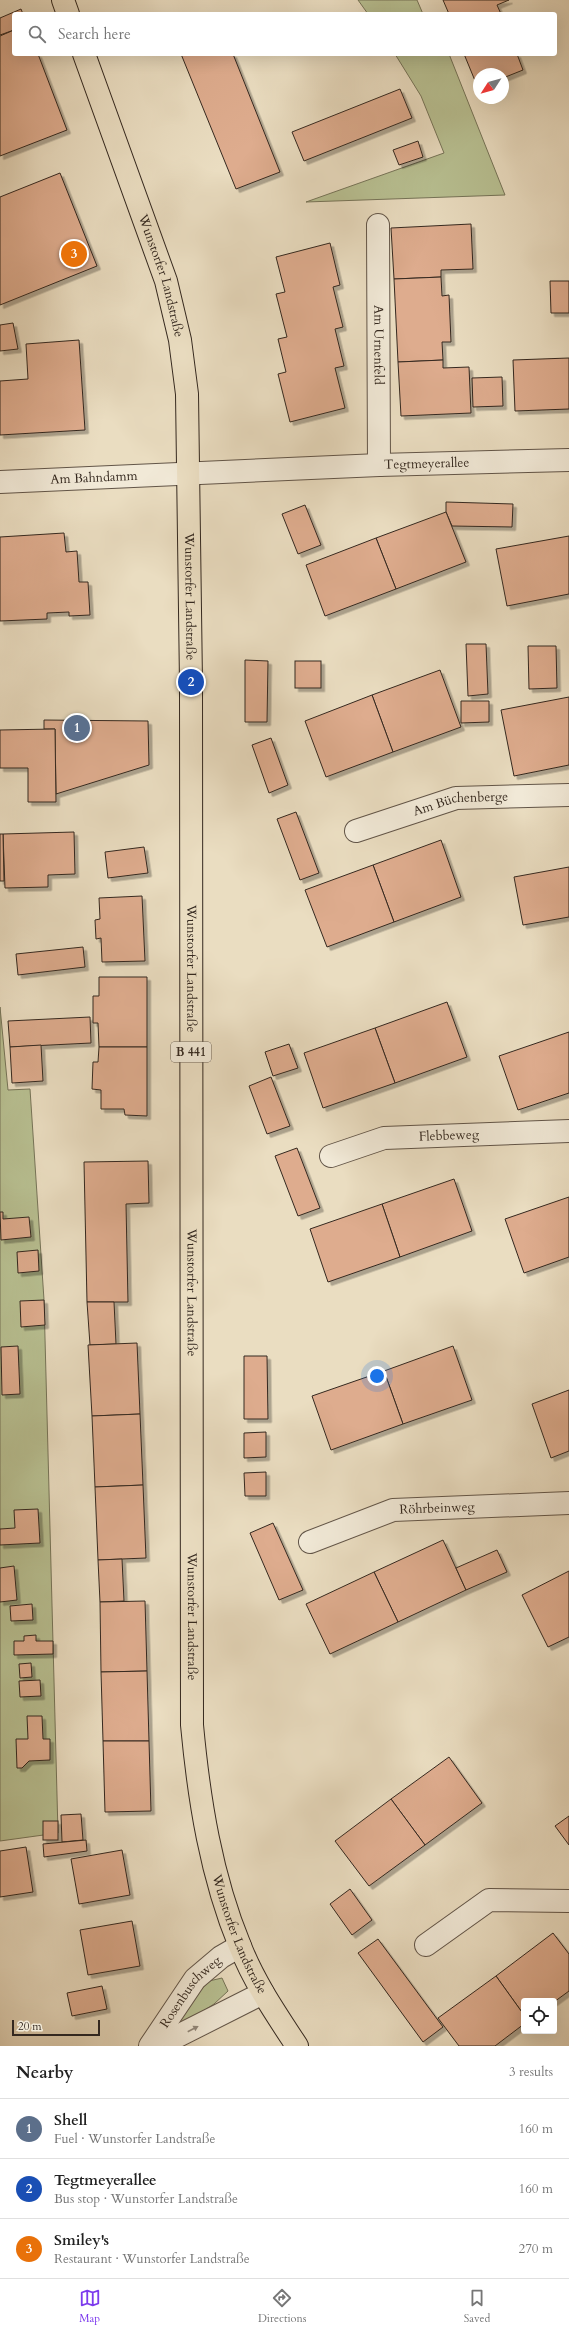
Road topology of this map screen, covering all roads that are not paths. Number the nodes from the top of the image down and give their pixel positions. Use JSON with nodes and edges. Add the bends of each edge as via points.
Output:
{"nodes":[{"id":1,"x":63,"y":0,"type":"edge"},
{"id":2,"x":67,"y":12,"type":"edge"},
{"id":3,"x":85,"y":56,"type":"edge"},
{"id":4,"x":378,"y":225,"type":"dead end"},
{"id":5,"x":569,"y":460,"type":"edge"},
{"id":6,"x":379,"y":465,"type":"junction"},
{"id":7,"x":189,"y":474,"type":"junction"},
{"id":8,"x":0,"y":482,"type":"edge"},
{"id":9,"x":569,"y":795,"type":"edge"},
{"id":10,"x":356,"y":831,"type":"dead end"},
{"id":11,"x":569,"y":1131,"type":"edge"},
{"id":12,"x":331,"y":1156,"type":"dead end"},
{"id":13,"x":569,"y":1503,"type":"edge"},
{"id":14,"x":310,"y":1542,"type":"dead end"},
{"id":15,"x":569,"y":1901,"type":"edge"},
{"id":16,"x":240,"y":1946,"type":"junction"},
{"id":17,"x":426,"y":1946,"type":"dead end"},
{"id":18,"x":263,"y":1993,"type":"junction"},
{"id":19,"x":150,"y":2046,"type":"edge"},
{"id":20,"x":158,"y":2046,"type":"edge"},
{"id":21,"x":297,"y":2046,"type":"edge"}],
"edges":[{"from":1,"to":2,"type":"main road"},
{"from":3,"to":7,"type":"main road","name":"Wunstorfer Landstraße","number":"B 441","via":[[166,280],[180,340],[186,394]]},
{"from":4,"to":6,"type":"street","name":"Am Urnenfeld"},
{"from":5,"to":6,"type":"street","name":"Tegtmeyerallee"},
{"from":6,"to":7,"type":"street","name":"Tegtmeyerallee"},
{"from":7,"to":8,"type":"street","name":"Am Bahndamm"},
{"from":7,"to":16,"type":"main road","name":"Wunstorfer Landstraße","number":"B 441","via":[[192,1725],[206,1826],[217,1876]]},
{"from":9,"to":10,"type":"street","name":"Am Büchenberge","via":[[456,798]]},
{"from":11,"to":12,"type":"street","name":"Flebbeweg","via":[[384,1138]]},
{"from":13,"to":14,"type":"street","name":"Röhrbeinweg","via":[[393,1510]]},
{"from":15,"to":17,"type":"street","via":[[489,1900]]},
{"from":16,"to":18,"type":"main road","name":"Wunstorfer Landstraße","number":"B 441"},
{"from":16,"to":19,"type":"street","name":"Rosenbuschweg","via":[[221,1957],[195,1979]]},
{"from":20,"to":18,"type":"street","name":"Rosenbuschweg","one_way":true},
{"from":18,"to":21,"type":"main road","name":"Wunstorfer Landstraße","number":"B 441"}]}
